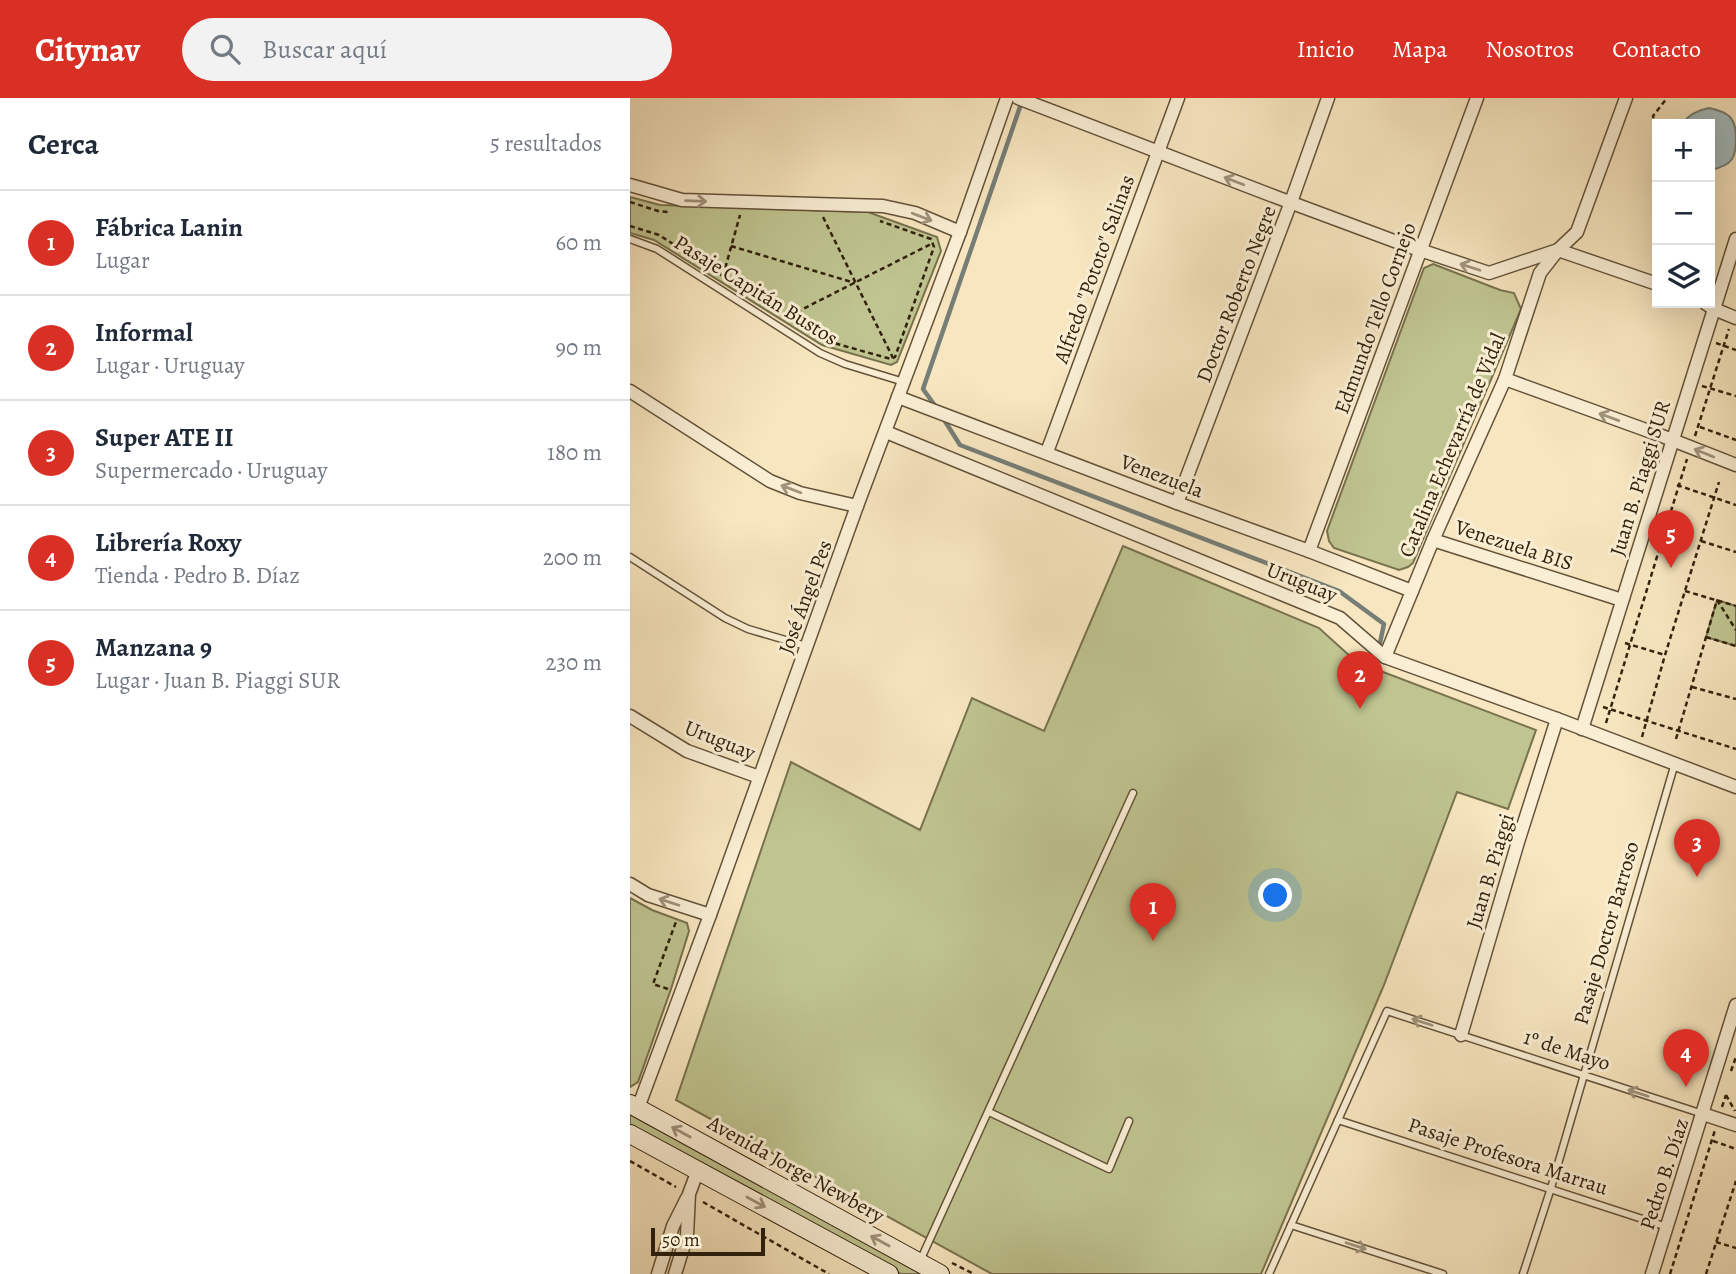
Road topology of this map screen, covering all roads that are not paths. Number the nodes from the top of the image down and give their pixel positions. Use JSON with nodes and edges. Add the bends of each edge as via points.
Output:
{"nodes":[{"id":1,"x":1007,"y":98,"type":"edge"},
{"id":2,"x":1018,"y":98,"type":"edge"},
{"id":3,"x":1178,"y":98,"type":"edge"},
{"id":4,"x":1328,"y":98,"type":"edge"},
{"id":5,"x":1477,"y":98,"type":"edge"},
{"id":6,"x":1626,"y":98,"type":"edge"},
{"id":7,"x":1158,"y":153,"type":"junction"},
{"id":8,"x":630,"y":185,"type":"edge"},
{"id":9,"x":1291,"y":202,"type":"junction"},
{"id":10,"x":960,"y":232,"type":"junction"},
{"id":11,"x":630,"y":239,"type":"edge"},
{"id":12,"x":1736,"y":239,"type":"edge"},
{"id":13,"x":1559,"y":250,"type":"junction"},
{"id":14,"x":1421,"y":251,"type":"junction"},
{"id":15,"x":1652,"y":282,"type":"edge"},
{"id":16,"x":1715,"y":291,"type":"edge"},
{"id":17,"x":1709,"y":308,"type":"edge"},
{"id":18,"x":1714,"y":308,"type":"edge"},
{"id":19,"x":1734,"y":317,"type":"edge"},
{"id":20,"x":1504,"y":379,"type":"junction"},
{"id":21,"x":904,"y":382,"type":"junction"},
{"id":22,"x":630,"y":391,"type":"edge"},
{"id":23,"x":898,"y":397,"type":"junction"},
{"id":24,"x":886,"y":432,"type":"junction"},
{"id":25,"x":1673,"y":440,"type":"junction"},
{"id":26,"x":1047,"y":452,"type":"junction"},
{"id":27,"x":1736,"y":465,"type":"edge"},
{"id":28,"x":1177,"y":503,"type":"junction"},
{"id":29,"x":857,"y":506,"type":"junction"},
{"id":30,"x":1433,"y":540,"type":"junction"},
{"id":31,"x":1309,"y":551,"type":"junction"},
{"id":32,"x":630,"y":557,"type":"edge"},
{"id":33,"x":1412,"y":592,"type":"junction"},
{"id":34,"x":1622,"y":600,"type":"junction"},
{"id":35,"x":808,"y":646,"type":"junction"},
{"id":36,"x":1385,"y":657,"type":"junction"},
{"id":37,"x":630,"y":716,"type":"edge"},
{"id":38,"x":1557,"y":719,"type":"junction"},
{"id":39,"x":1582,"y":729,"type":"junction"},
{"id":40,"x":1675,"y":763,"type":"junction"},
{"id":41,"x":760,"y":777,"type":"junction"},
{"id":42,"x":1736,"y":787,"type":"edge"},
{"id":43,"x":1133,"y":793,"type":"dead end"},
{"id":44,"x":630,"y":884,"type":"edge"},
{"id":45,"x":710,"y":915,"type":"junction"},
{"id":46,"x":1736,"y":1005,"type":"edge"},
{"id":47,"x":1461,"y":1035,"type":"junction"},
{"id":48,"x":1583,"y":1075,"type":"junction"},
{"id":49,"x":634,"y":1106,"type":"edge"},
{"id":50,"x":989,"y":1112,"type":"junction"},
{"id":51,"x":1703,"y":1114,"type":"junction"},
{"id":52,"x":1338,"y":1120,"type":"junction"},
{"id":53,"x":1129,"y":1121,"type":"dead end"},
{"id":54,"x":1736,"y":1125,"type":"edge"},
{"id":55,"x":630,"y":1134,"type":"edge"},
{"id":56,"x":698,"y":1170,"type":"junction"},
{"id":57,"x":1550,"y":1188,"type":"junction"},
{"id":58,"x":689,"y":1194,"type":"junction"},
{"id":59,"x":1291,"y":1225,"type":"junction"},
{"id":60,"x":1667,"y":1227,"type":"junction"},
{"id":61,"x":919,"y":1263,"type":"junction"},
{"id":62,"x":658,"y":1274,"type":"edge"},
{"id":63,"x":675,"y":1274,"type":"edge"},
{"id":64,"x":889,"y":1274,"type":"edge"},
{"id":65,"x":940,"y":1274,"type":"edge"},
{"id":66,"x":1269,"y":1274,"type":"edge"},
{"id":67,"x":1443,"y":1274,"type":"edge"},
{"id":68,"x":1523,"y":1274,"type":"edge"},
{"id":69,"x":1652,"y":1274,"type":"edge"}],
"edges":[{"from":1,"to":10,"type":"street","name":"José Ángel Pes"},
{"from":2,"to":7,"type":"street"},
{"from":3,"to":7,"type":"street","name":"Alfredo \"Pototo\" Salinas"},
{"from":4,"to":9,"type":"street","name":"Doctor Roberto Negre"},
{"from":5,"to":14,"type":"street","name":"Edmundo Tello Cornejo"},
{"from":6,"to":13,"type":"street","name":"Catalina Echevarría de Vidal","via":[[1577,232]]},
{"from":9,"to":7,"type":"street","one_way":true},
{"from":7,"to":26,"type":"street","name":"Alfredo \"Pototo\" Salinas"},
{"from":8,"to":10,"type":"street","one_way":true,"via":[[682,200],[883,206],[915,213]]},
{"from":9,"to":14,"type":"street"},
{"from":9,"to":28,"type":"street","name":"Doctor Roberto Negre"},
{"from":10,"to":21,"type":"street","name":"José Ángel Pes"},
{"from":11,"to":21,"type":"lane","name":"Pasaje Capitán Bustos","via":[[657,249],[820,352],[845,365]]},
{"from":12,"to":16,"type":"street","name":"Juan B. Piaggi SUR"},
{"from":13,"to":14,"type":"street","one_way":true,"via":[[1489,273]]},
{"from":13,"to":15,"type":"street"},
{"from":13,"to":20,"type":"street","name":"Catalina Echevarría de Vidal","via":[[1540,273]]},
{"from":14,"to":31,"type":"street","name":"Edmundo Tello Cornejo"},
{"from":17,"to":25,"type":"street","name":"Juan B. Piaggi SUR","via":[[1704,339]]},
{"from":18,"to":19,"type":"street"},
{"from":25,"to":20,"type":"street","one_way":true},
{"from":20,"to":30,"type":"street","name":"Catalina Echevarría de Vidal"},
{"from":21,"to":23,"type":"street","name":"José Ángel Pes"},
{"from":29,"to":22,"type":"street","one_way":true,"via":[[770,481]]},
{"from":23,"to":24,"type":"street","name":"José Ángel Pes"},
{"from":23,"to":26,"type":"street","name":"Venezuela"},
{"from":24,"to":29,"type":"street","name":"José Ángel Pes"},
{"from":24,"to":36,"type":"street","name":"Uruguay","via":[[1340,618]]},
{"from":27,"to":25,"type":"street","one_way":true},
{"from":25,"to":34,"type":"street","name":"Juan B. Piaggi SUR"},
{"from":26,"to":28,"type":"street","name":"Venezuela"},
{"from":28,"to":31,"type":"street","name":"Venezuela"},
{"from":29,"to":35,"type":"street","name":"José Ángel Pes"},
{"from":30,"to":33,"type":"street","name":"Catalina Echevarría de Vidal"},
{"from":30,"to":34,"type":"street","name":"Venezuela BIS"},
{"from":31,"to":33,"type":"street","name":"Venezuela"},
{"from":32,"to":35,"type":"lane","via":[[725,618]]},
{"from":33,"to":36,"type":"street","name":"Catalina Echevarría de Vidal"},
{"from":34,"to":39,"type":"street","name":"Juan B. Piaggi SUR"},
{"from":35,"to":41,"type":"street","name":"José Ángel Pes"},
{"from":36,"to":38,"type":"street","name":"Uruguay"},
{"from":37,"to":41,"type":"street","name":"Uruguay","via":[[687,751]]},
{"from":38,"to":39,"type":"street","name":"Uruguay"},
{"from":38,"to":47,"type":"street","name":"Juan B. Piaggi"},
{"from":39,"to":40,"type":"street","name":"Uruguay"},
{"from":40,"to":42,"type":"street","name":"Uruguay"},
{"from":40,"to":48,"type":"lane","name":"Pasaje Doctor Barroso"},
{"from":41,"to":45,"type":"street","name":"José Ángel Pes"},
{"from":43,"to":50,"type":"lane"},
{"from":45,"to":44,"type":"street","one_way":true,"via":[[648,895]]},
{"from":45,"to":49,"type":"street","name":"José Ángel Pes"},
{"from":46,"to":51,"type":"street","name":"Pedro B. Díaz"},
{"from":47,"to":48,"type":"lane","name":"1º de Mayo"},
{"from":47,"to":52,"type":"lane","name":"1º de Mayo","one_way":true,"via":[[1387,1011]]},
{"from":51,"to":48,"type":"lane","name":"1º de Mayo","one_way":true},
{"from":48,"to":57,"type":"lane","name":"Pasaje Doctor Barroso"},
{"from":61,"to":49,"type":"main road","name":"Avenida Jorge Newbery","one_way":true},
{"from":50,"to":53,"type":"lane","via":[[1109,1169]]},
{"from":50,"to":61,"type":"lane"},
{"from":51,"to":54,"type":"street","name":"1º de Mayo"},
{"from":51,"to":60,"type":"street","name":"Pedro B. Díaz"},
{"from":52,"to":57,"type":"lane","name":"Pasaje Profesora Marrau"},
{"from":52,"to":59,"type":"lane"},
{"from":55,"to":56,"type":"main road"},
{"from":56,"to":58,"type":"street"},
{"from":56,"to":64,"type":"main road","one_way":true},
{"from":57,"to":60,"type":"lane","name":"Pasaje Profesora Marrau"},
{"from":57,"to":68,"type":"lane","name":"Pasaje Doctor Barroso"},
{"from":58,"to":62,"type":"street"},
{"from":58,"to":63,"type":"street","via":[[687,1235]]},
{"from":59,"to":66,"type":"lane"},
{"from":59,"to":67,"type":"lane","one_way":true},
{"from":60,"to":69,"type":"street","name":"Pedro B. Díaz"},
{"from":61,"to":65,"type":"main road","name":"Avenida Jorge Newbery"}]}
